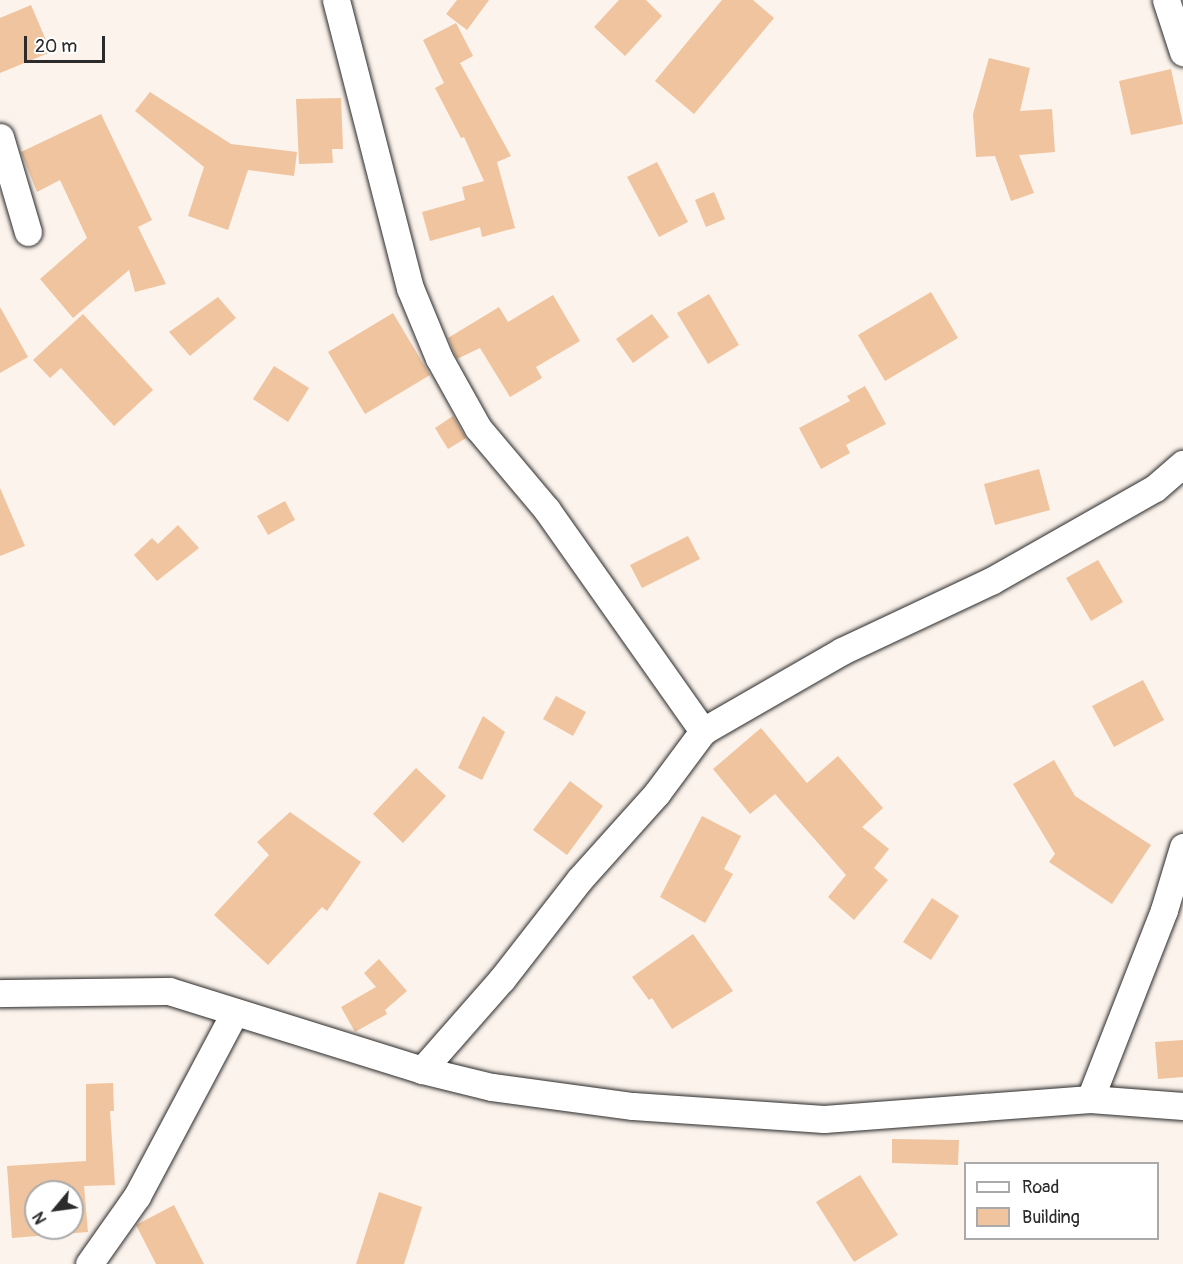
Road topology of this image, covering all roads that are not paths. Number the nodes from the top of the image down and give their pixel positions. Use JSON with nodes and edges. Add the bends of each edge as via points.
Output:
{"nodes":[{"id":1,"x":336,"y":0,"type":"edge"},
{"id":2,"x":1166,"y":0,"type":"edge"},
{"id":3,"x":1183,"y":52,"type":"edge"},
{"id":4,"x":0,"y":137,"type":"edge"},
{"id":5,"x":28,"y":232,"type":"dead end"},
{"id":6,"x":1183,"y":464,"type":"edge"},
{"id":7,"x":703,"y":731,"type":"junction"},
{"id":8,"x":1183,"y":847,"type":"edge"},
{"id":9,"x":0,"y":993,"type":"edge"},
{"id":10,"x":235,"y":1012,"type":"junction"},
{"id":11,"x":423,"y":1070,"type":"junction"},
{"id":12,"x":1090,"y":1099,"type":"junction"},
{"id":13,"x":1183,"y":1106,"type":"edge"},
{"id":14,"x":89,"y":1264,"type":"edge"}],
"edges":[{"from":1,"to":7,"type":"street","via":[[410,288],[439,358],[478,429],[554,519]]},
{"from":2,"to":3,"type":"street"},
{"from":4,"to":5,"type":"street"},
{"from":6,"to":7,"type":"street","via":[[1155,488],[991,581],[842,651]]},
{"from":7,"to":11,"type":"street","via":[[657,793],[579,880],[502,979]]},
{"from":8,"to":12,"type":"street","via":[[1164,910]]},
{"from":9,"to":10,"type":"street","via":[[169,991]]},
{"from":10,"to":11,"type":"street"},
{"from":10,"to":14,"type":"street","via":[[137,1196]]},
{"from":11,"to":12,"type":"street","via":[[492,1086],[633,1106],[824,1119]]},
{"from":12,"to":13,"type":"street"}]}
